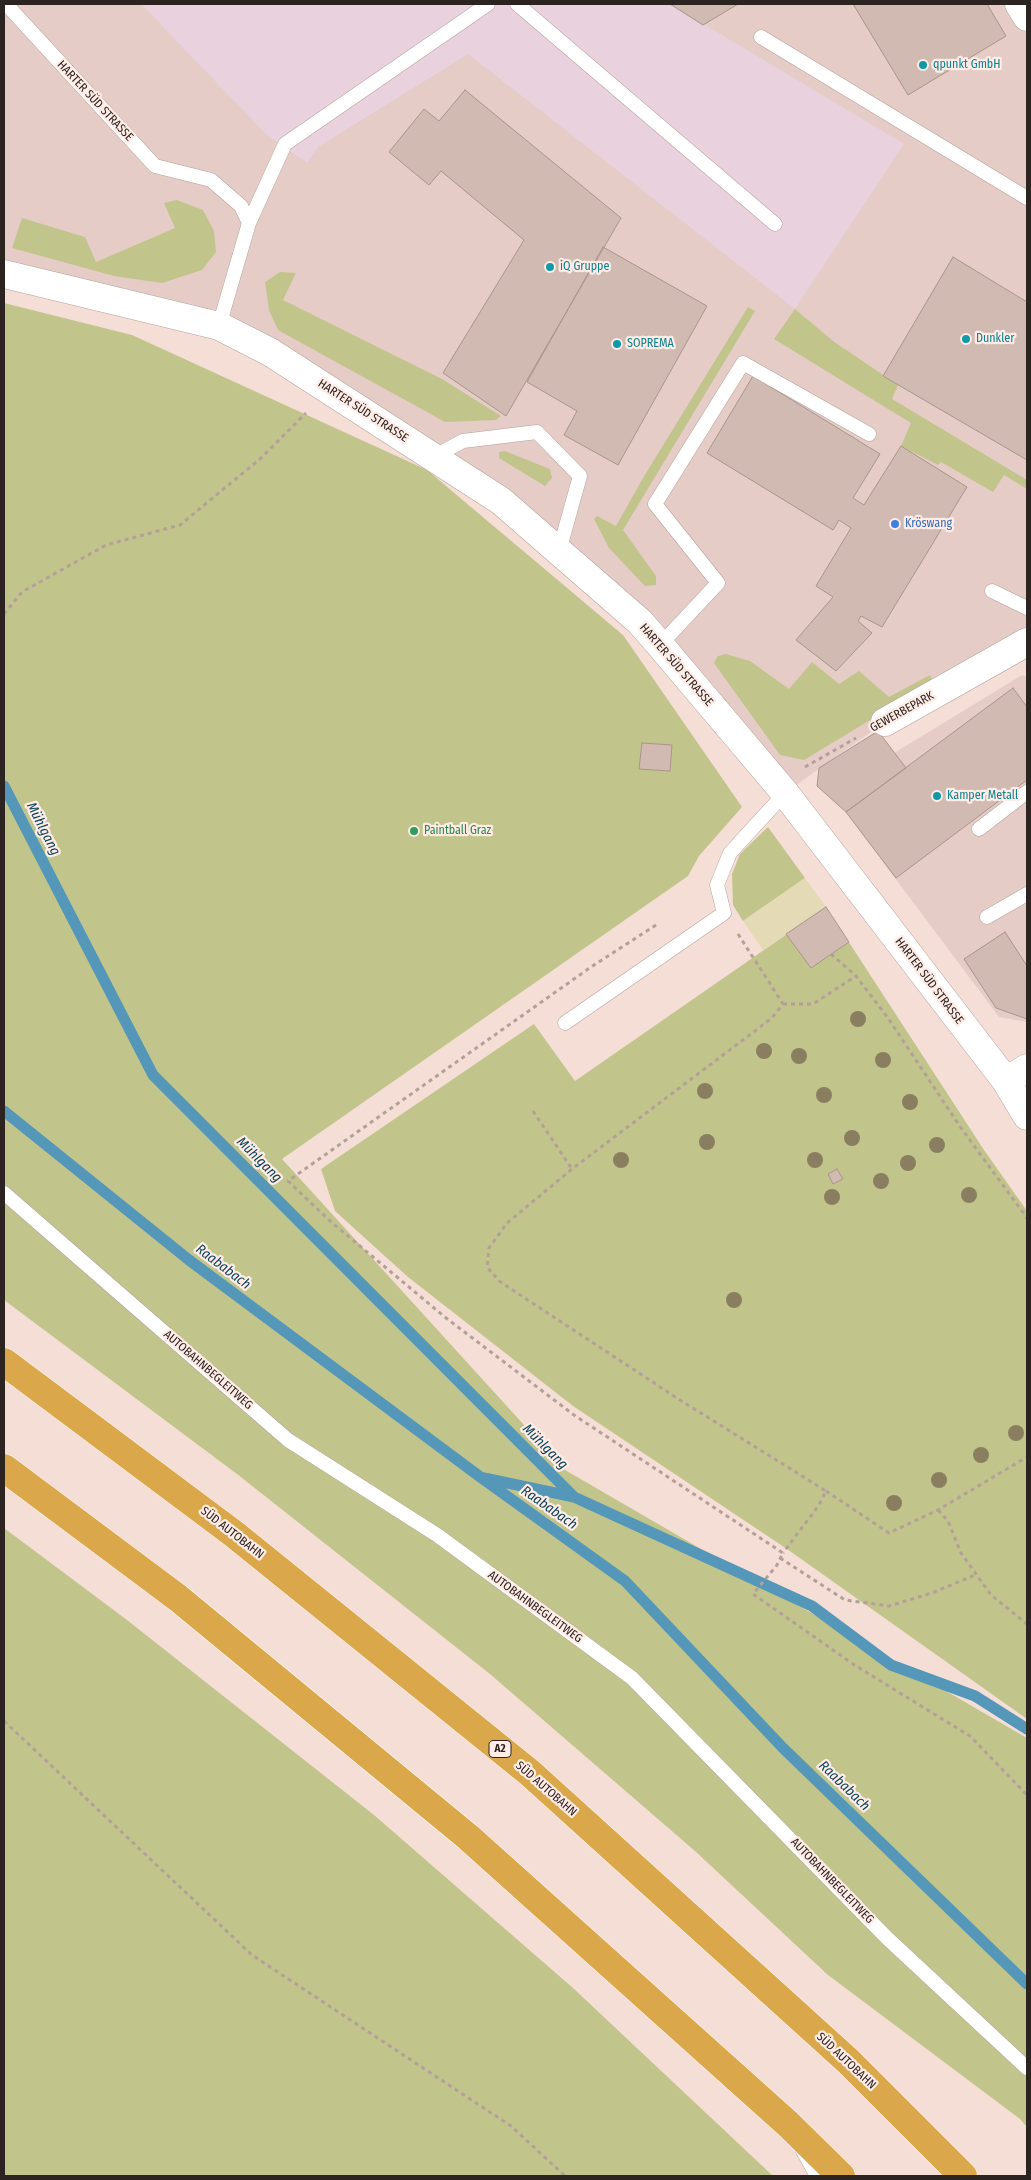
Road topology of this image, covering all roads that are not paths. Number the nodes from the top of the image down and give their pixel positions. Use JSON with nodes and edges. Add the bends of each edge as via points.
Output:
{"nodes":[{"id":1,"x":6,"y":4,"type":"edge"},
{"id":2,"x":488,"y":4,"type":"edge"},
{"id":3,"x":517,"y":4,"type":"edge"},
{"id":4,"x":1019,"y":4,"type":"edge"},
{"id":5,"x":1027,"y":17,"type":"edge"},
{"id":6,"x":761,"y":37,"type":"dead end"},
{"id":7,"x":1027,"y":198,"type":"edge"},
{"id":8,"x":249,"y":223,"type":"junction"},
{"id":9,"x":775,"y":224,"type":"dead end"},
{"id":10,"x":4,"y":274,"type":"edge"},
{"id":11,"x":219,"y":326,"type":"junction"},
{"id":12,"x":869,"y":434,"type":"dead end"},
{"id":13,"x":433,"y":457,"type":"junction"},
{"id":14,"x":558,"y":551,"type":"junction"},
{"id":15,"x":992,"y":591,"type":"dead end"},
{"id":16,"x":1027,"y":608,"type":"edge"},
{"id":17,"x":1027,"y":642,"type":"edge"},
{"id":18,"x":660,"y":645,"type":"junction"},
{"id":19,"x":885,"y":722,"type":"road end"},
{"id":20,"x":1027,"y":792,"type":"edge"},
{"id":21,"x":785,"y":793,"type":"junction"},
{"id":22,"x":979,"y":829,"type":"dead end"},
{"id":23,"x":1027,"y":894,"type":"edge"},
{"id":24,"x":987,"y":917,"type":"dead end"},
{"id":25,"x":565,"y":1023,"type":"dead end"},
{"id":26,"x":1016,"y":1074,"type":"edge"},
{"id":27,"x":1027,"y":1116,"type":"edge"},
{"id":28,"x":4,"y":1193,"type":"edge"},
{"id":29,"x":4,"y":1362,"type":"edge"},
{"id":30,"x":4,"y":1468,"type":"edge"},
{"id":31,"x":1027,"y":2068,"type":"edge"},
{"id":32,"x":788,"y":2124,"type":"junction"},
{"id":33,"x":817,"y":2176,"type":"edge"},
{"id":34,"x":841,"y":2176,"type":"edge"},
{"id":35,"x":963,"y":2176,"type":"edge"}],
"edges":[{"from":1,"to":8,"type":"lane","name":"HARTER SÜD STRASSE","via":[[155,166],[211,180],[241,206]]},
{"from":2,"to":8,"type":"lane","via":[[285,144]]},
{"from":3,"to":9,"type":"lane"},
{"from":4,"to":5,"type":"street"},
{"from":6,"to":7,"type":"lane"},
{"from":8,"to":11,"type":"lane"},
{"from":10,"to":11,"type":"street","name":"HARTER SÜD STRASSE"},
{"from":11,"to":13,"type":"street","name":"HARTER SÜD STRASSE","via":[[270,352]]},
{"from":12,"to":18,"type":"lane","via":[[743,363],[655,504],[718,583]]},
{"from":13,"to":14,"type":"street","name":"HARTER SÜD STRASSE","via":[[501,501]]},
{"from":13,"to":14,"type":"lane","via":[[463,441],[537,432],[580,476]]},
{"from":14,"to":18,"type":"street","name":"HARTER SÜD STRASSE","via":[[640,622]]},
{"from":15,"to":16,"type":"lane"},
{"from":17,"to":19,"type":"street","name":"GEWERBEPARK"},
{"from":18,"to":21,"type":"street","name":"HARTER SÜD STRASSE"},
{"from":20,"to":22,"type":"lane"},
{"from":21,"to":25,"type":"lane","via":[[730,853],[717,885],[724,913]]},
{"from":21,"to":26,"type":"street","name":"HARTER SÜD STRASSE"},
{"from":23,"to":24,"type":"lane"},
{"from":26,"to":27,"type":"street","name":"HARTER SÜD STRASSE"},
{"from":28,"to":31,"type":"lane","name":"AUTOBAHNBEGLEITWEG","via":[[288,1440],[437,1535],[632,1678],[887,1938]]},
{"from":29,"to":35,"type":"highway","name":"SÜD AUTOBAHN","number":"A2","via":[[234,1534],[530,1774],[848,2061]]},
{"from":30,"to":32,"type":"highway","via":[[178,1598],[468,1837]]},
{"from":32,"to":33,"type":"lane"},
{"from":32,"to":34,"type":"highway"}]}
